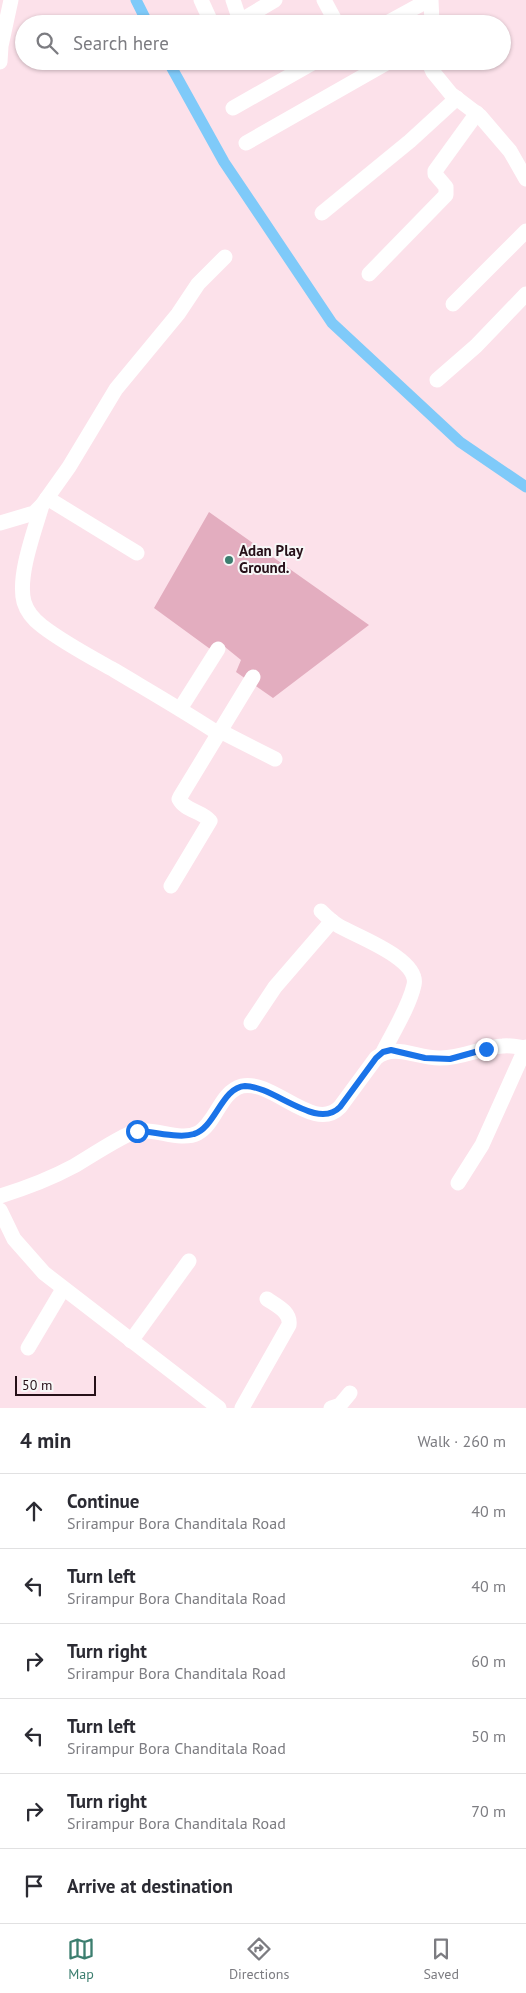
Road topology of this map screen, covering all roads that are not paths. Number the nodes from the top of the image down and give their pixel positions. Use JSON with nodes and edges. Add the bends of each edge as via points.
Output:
{"nodes":[{"id":1,"x":11,"y":0,"type":"edge"},
{"id":2,"x":201,"y":0,"type":"edge"},
{"id":3,"x":233,"y":0,"type":"edge"},
{"id":4,"x":275,"y":0,"type":"edge"},
{"id":5,"x":324,"y":0,"type":"edge"},
{"id":6,"x":430,"y":0,"type":"edge"},
{"id":7,"x":208,"y":15,"type":"edge"},
{"id":8,"x":236,"y":15,"type":"edge"},
{"id":9,"x":250,"y":15,"type":"edge"},
{"id":10,"x":332,"y":15,"type":"edge"},
{"id":11,"x":402,"y":15,"type":"edge"},
{"id":12,"x":431,"y":15,"type":"edge"},
{"id":13,"x":0,"y":60,"type":"edge"},
{"id":14,"x":300,"y":70,"type":"edge"},
{"id":15,"x":374,"y":70,"type":"edge"},
{"id":16,"x":432,"y":70,"type":"edge"},
{"id":17,"x":457,"y":98,"type":"junction"},
{"id":18,"x":233,"y":108,"type":"dead end"},
{"id":19,"x":477,"y":113,"type":"junction"},
{"id":20,"x":246,"y":143,"type":"dead end"},
{"id":21,"x":526,"y":179,"type":"edge"},
{"id":22,"x":322,"y":213,"type":"dead end"},
{"id":23,"x":526,"y":231,"type":"edge"},
{"id":24,"x":225,"y":257,"type":"dead end"},
{"id":25,"x":370,"y":274,"type":"dead end"},
{"id":26,"x":526,"y":294,"type":"edge"},
{"id":27,"x":453,"y":304,"type":"dead end"},
{"id":28,"x":437,"y":380,"type":"dead end"},
{"id":29,"x":45,"y":501,"type":"junction"},
{"id":30,"x":0,"y":522,"type":"edge"},
{"id":31,"x":137,"y":553,"type":"dead end"},
{"id":32,"x":218,"y":649,"type":"dead end"},
{"id":33,"x":253,"y":678,"type":"dead end"},
{"id":34,"x":180,"y":709,"type":"junction"},
{"id":35,"x":220,"y":732,"type":"junction"},
{"id":36,"x":275,"y":759,"type":"dead end"},
{"id":37,"x":171,"y":886,"type":"dead end"},
{"id":38,"x":251,"y":1023,"type":"dead end"},
{"id":39,"x":526,"y":1048,"type":"edge"},
{"id":40,"x":383,"y":1052,"type":"junction"},
{"id":41,"x":458,"y":1183,"type":"dead end"},
{"id":42,"x":0,"y":1196,"type":"edge"},
{"id":43,"x":0,"y":1210,"type":"edge"},
{"id":44,"x":189,"y":1262,"type":"dead end"},
{"id":45,"x":63,"y":1289,"type":"junction"},
{"id":46,"x":268,"y":1299,"type":"dead end"},
{"id":47,"x":131,"y":1342,"type":"junction"},
{"id":48,"x":28,"y":1348,"type":"dead end"},
{"id":49,"x":350,"y":1392,"type":"dead end"},
{"id":50,"x":219,"y":1408,"type":"edge"},
{"id":51,"x":242,"y":1408,"type":"edge"},
{"id":52,"x":331,"y":1408,"type":"edge"}],
"edges":[{"from":1,"to":13,"type":"street"},
{"from":2,"to":7,"type":"street"},
{"from":3,"to":8,"type":"street"},
{"from":4,"to":9,"type":"street"},
{"from":5,"to":10,"type":"street"},
{"from":6,"to":11,"type":"street"},
{"from":6,"to":12,"type":"street"},
{"from":14,"to":18,"type":"street"},
{"from":15,"to":20,"type":"street"},
{"from":16,"to":17,"type":"street"},
{"from":17,"to":19,"type":"street"},
{"from":17,"to":22,"type":"street"},
{"from":19,"to":21,"type":"street","via":[[510,151]]},
{"from":19,"to":25,"type":"street","via":[[435,171],[446,187],[446,195]]},
{"from":23,"to":27,"type":"street"},
{"from":24,"to":29,"type":"street","via":[[198,284],[178,314],[116,389]]},
{"from":26,"to":28,"type":"street","via":[[476,346]]},
{"from":29,"to":30,"type":"street","via":[[34,513]]},
{"from":29,"to":31,"type":"street"},
{"from":29,"to":34,"type":"street","via":[[24,573],[24,603],[30,615],[75,648]]},
{"from":32,"to":34,"type":"street"},
{"from":33,"to":35,"type":"street"},
{"from":34,"to":35,"type":"street"},
{"from":35,"to":36,"type":"street"},
{"from":35,"to":37,"type":"street","via":[[179,799],[210,821]]},
{"from":38,"to":40,"type":"street","via":[[326,916],[399,959],[414,978],[410,997]]},
{"from":39,"to":40,"type":"street","via":[[503,1046],[450,1059],[425,1058],[391,1050]]},
{"from":39,"to":41,"type":"street","via":[[482,1145]]},
{"from":40,"to":42,"type":"street","via":[[336,1112],[318,1114],[263,1089],[242,1086],[229,1095],[200,1132],[186,1136],[137,1131],[52,1178]]},
{"from":43,"to":45,"type":"street","via":[[14,1239],[35,1266]]},
{"from":44,"to":47,"type":"street"},
{"from":45,"to":47,"type":"street"},
{"from":45,"to":48,"type":"street"},
{"from":46,"to":51,"type":"street","via":[[286,1312],[289,1324]]},
{"from":47,"to":50,"type":"street"},
{"from":49,"to":52,"type":"street","via":[[340,1406]]}]}
